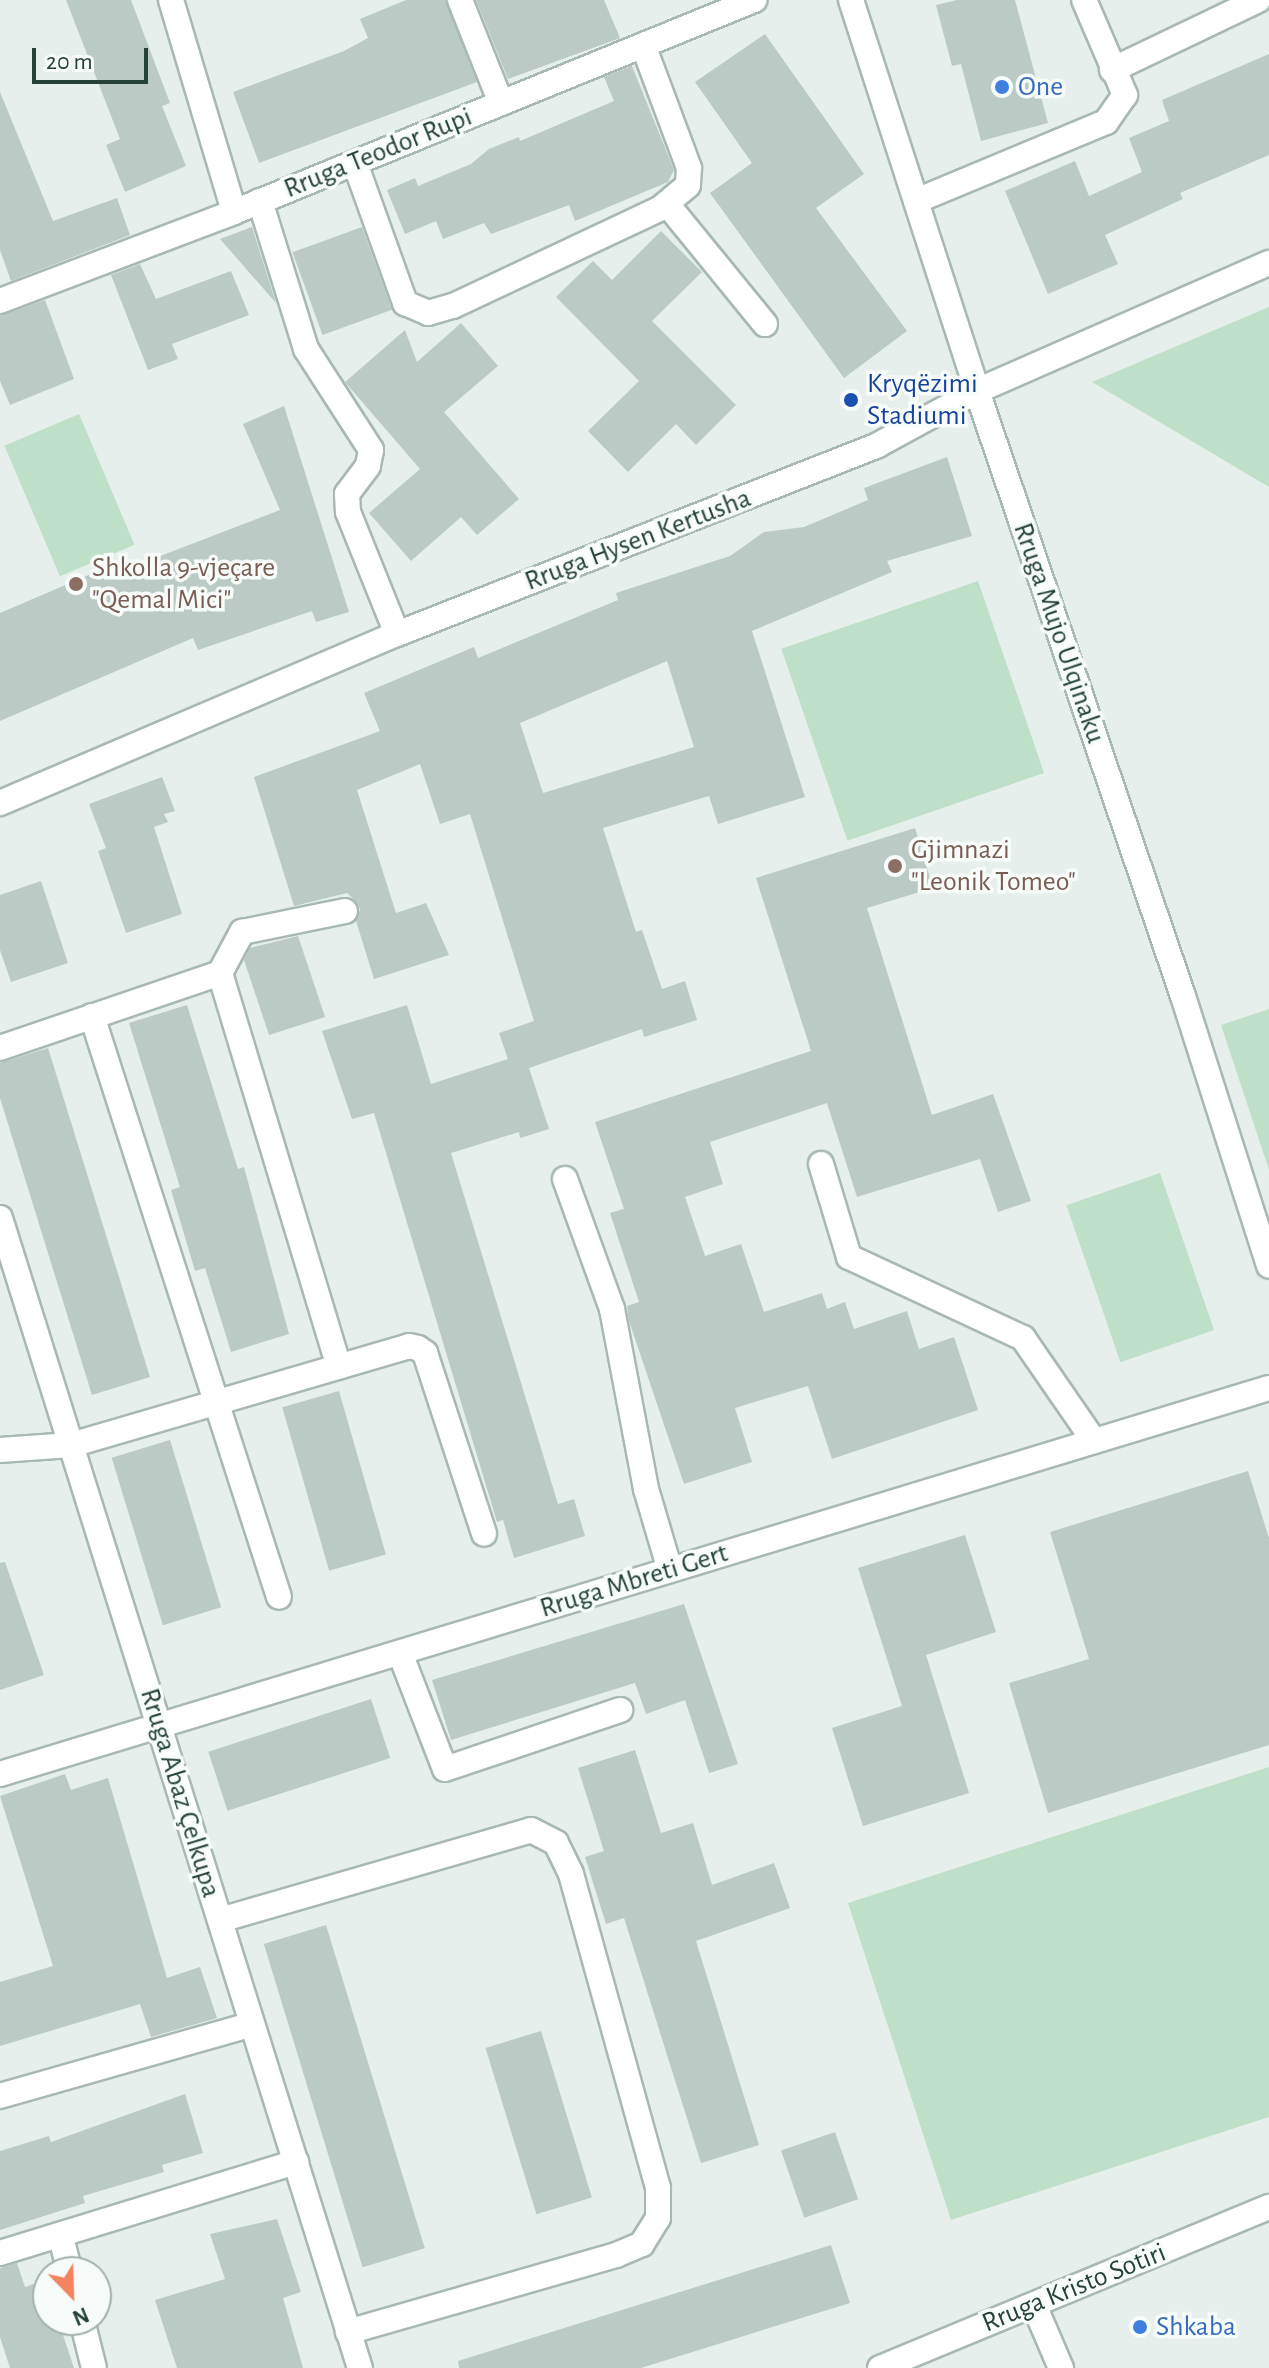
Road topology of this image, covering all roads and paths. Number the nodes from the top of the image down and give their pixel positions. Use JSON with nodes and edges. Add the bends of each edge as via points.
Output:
{"nodes":[{"id":1,"x":171,"y":0,"type":"edge"},
{"id":2,"x":460,"y":0,"type":"edge"},
{"id":3,"x":754,"y":0,"type":"edge"},
{"id":4,"x":851,"y":0,"type":"edge"},
{"id":5,"x":1084,"y":0,"type":"edge"},
{"id":6,"x":1258,"y":0,"type":"edge"},
{"id":7,"x":643,"y":45,"type":"junction"},
{"id":8,"x":1112,"y":70,"type":"junction"},
{"id":9,"x":501,"y":103,"type":"junction"},
{"id":10,"x":355,"y":163,"type":"junction"},
{"id":11,"x":260,"y":201,"type":"junction"},
{"id":12,"x":916,"y":201,"type":"junction"},
{"id":13,"x":667,"y":204,"type":"junction"},
{"id":14,"x":234,"y":212,"type":"junction"},
{"id":15,"x":1269,"y":263,"type":"edge"},
{"id":16,"x":0,"y":301,"type":"edge"},
{"id":17,"x":765,"y":324,"type":"dead end"},
{"id":18,"x":977,"y":391,"type":"junction"},
{"id":19,"x":397,"y":634,"type":"junction"},
{"id":20,"x":0,"y":803,"type":"edge"},
{"id":21,"x":345,"y":911,"type":"dead end"},
{"id":22,"x":220,"y":973,"type":"junction"},
{"id":23,"x":92,"y":1016,"type":"junction"},
{"id":24,"x":0,"y":1048,"type":"edge"},
{"id":25,"x":821,"y":1164,"type":"dead end"},
{"id":26,"x":565,"y":1179,"type":"dead end"},
{"id":27,"x":0,"y":1218,"type":"edge"},
{"id":28,"x":1269,"y":1266,"type":"edge"},
{"id":29,"x":8,"y":1269,"type":"edge"},
{"id":30,"x":339,"y":1366,"type":"junction"},
{"id":31,"x":1269,"y":1388,"type":"edge"},
{"id":32,"x":219,"y":1401,"type":"junction"},
{"id":33,"x":1094,"y":1441,"type":"junction"},
{"id":34,"x":71,"y":1445,"type":"junction"},
{"id":35,"x":0,"y":1450,"type":"edge"},
{"id":36,"x":484,"y":1534,"type":"dead end"},
{"id":37,"x":670,"y":1570,"type":"junction"},
{"id":38,"x":279,"y":1597,"type":"dead end"},
{"id":39,"x":400,"y":1653,"type":"junction"},
{"id":40,"x":620,"y":1710,"type":"dead end"},
{"id":41,"x":159,"y":1726,"type":"junction"},
{"id":42,"x":0,"y":1774,"type":"edge"},
{"id":43,"x":220,"y":1920,"type":"junction"},
{"id":44,"x":252,"y":2024,"type":"junction"},
{"id":45,"x":0,"y":2096,"type":"edge"},
{"id":46,"x":296,"y":2162,"type":"junction"},
{"id":47,"x":1269,"y":2207,"type":"edge"},
{"id":48,"x":61,"y":2237,"type":"junction"},
{"id":49,"x":0,"y":2253,"type":"edge"},
{"id":50,"x":66,"y":2256,"type":"edge"},
{"id":51,"x":1034,"y":2305,"type":"junction"},
{"id":52,"x":348,"y":2332,"type":"junction"},
{"id":53,"x":86,"y":2336,"type":"edge"},
{"id":54,"x":94,"y":2368,"type":"edge"},
{"id":55,"x":360,"y":2368,"type":"edge"},
{"id":56,"x":880,"y":2368,"type":"edge"},
{"id":57,"x":1061,"y":2368,"type":"edge"}],
"edges":[{"from":1,"to":14,"type":"street"},
{"from":2,"to":9,"type":"street"},
{"from":3,"to":7,"type":"street","name":"Rruga Teodor Rupi"},
{"from":4,"to":12,"type":"street","name":"Rruga Mujo Ulqinaku"},
{"from":5,"to":8,"type":"street"},
{"from":6,"to":8,"type":"street"},
{"from":7,"to":9,"type":"street","name":"Rruga Teodor Rupi"},
{"from":7,"to":13,"type":"street","via":[[689,168],[688,185]]},
{"from":8,"to":12,"type":"street","via":[[1125,95],[1106,122]]},
{"from":9,"to":10,"type":"street","name":"Rruga Teodor Rupi"},
{"from":10,"to":11,"type":"street","name":"Rruga Teodor Rupi"},
{"from":10,"to":13,"type":"street","via":[[405,303],[414,311],[453,306]]},
{"from":11,"to":14,"type":"street","name":"Rruga Teodor Rupi"},
{"from":11,"to":19,"type":"street","via":[[306,349],[371,450],[368,466],[347,494],[348,512]]},
{"from":12,"to":18,"type":"street","name":"Rruga Mujo Ulqinaku"},
{"from":13,"to":17,"type":"street"},
{"from":14,"to":16,"type":"street","name":"Rruga Teodor Rupi"},
{"from":15,"to":18,"type":"street","name":"Rruga Hysen Kertusha"},
{"from":18,"to":19,"type":"street","name":"Rruga Hysen Kertusha","via":[[876,446]]},
{"from":18,"to":28,"type":"street","name":"Rruga Mujo Ulqinaku"},
{"from":19,"to":20,"type":"street","name":"Rruga Hysen Kertusha"},
{"from":21,"to":22,"type":"street","via":[[242,932]]},
{"from":22,"to":23,"type":"street"},
{"from":22,"to":30,"type":"street"},
{"from":23,"to":24,"type":"street"},
{"from":23,"to":32,"type":"street"},
{"from":25,"to":33,"type":"street","via":[[849,1257],[1023,1338]]},
{"from":26,"to":37,"type":"street","via":[[612,1309],[646,1489]]},
{"from":27,"to":29,"type":"street","name":"Rruga Abaz Çelkupa"},
{"from":29,"to":34,"type":"street","name":"Rruga Abaz Çelkupa"},
{"from":30,"to":32,"type":"street"},
{"from":30,"to":36,"type":"street","via":[[409,1346],[425,1353]]},
{"from":31,"to":33,"type":"street","name":"Rruga Mbreti Gert"},
{"from":32,"to":34,"type":"street"},
{"from":32,"to":38,"type":"street"},
{"from":33,"to":37,"type":"street","name":"Rruga Mbreti Gert"},
{"from":34,"to":35,"type":"street"},
{"from":34,"to":41,"type":"street","name":"Rruga Abaz Çelkupa"},
{"from":37,"to":39,"type":"street","name":"Rruga Mbreti Gert"},
{"from":39,"to":40,"type":"street","via":[[445,1769]]},
{"from":39,"to":41,"type":"street","name":"Rruga Mbreti Gert"},
{"from":41,"to":42,"type":"street","name":"Rruga Mbreti Gert"},
{"from":41,"to":43,"type":"street","name":"Rruga Abaz Çelkupa"},
{"from":43,"to":44,"type":"street","name":"Rruga Abaz Çelkupa"},
{"from":43,"to":52,"type":"street","via":[[531,1830],[556,1843],[571,1874],[658,2188],[658,2218],[642,2244],[616,2255]]},
{"from":44,"to":45,"type":"street"},
{"from":44,"to":46,"type":"street","name":"Rruga Abaz Çelkupa"},
{"from":46,"to":48,"type":"street"},
{"from":46,"to":52,"type":"street","name":"Rruga Abaz Çelkupa"},
{"from":47,"to":51,"type":"street","name":"Rruga Kristo Sotiri"},
{"from":48,"to":49,"type":"street"},
{"from":48,"to":50,"type":"street"},
{"from":51,"to":56,"type":"street","name":"Rruga Kristo Sotiri"},
{"from":51,"to":57,"type":"street"},
{"from":52,"to":55,"type":"street","name":"Rruga Abaz Çelkupa"},
{"from":53,"to":54,"type":"street"}]}
